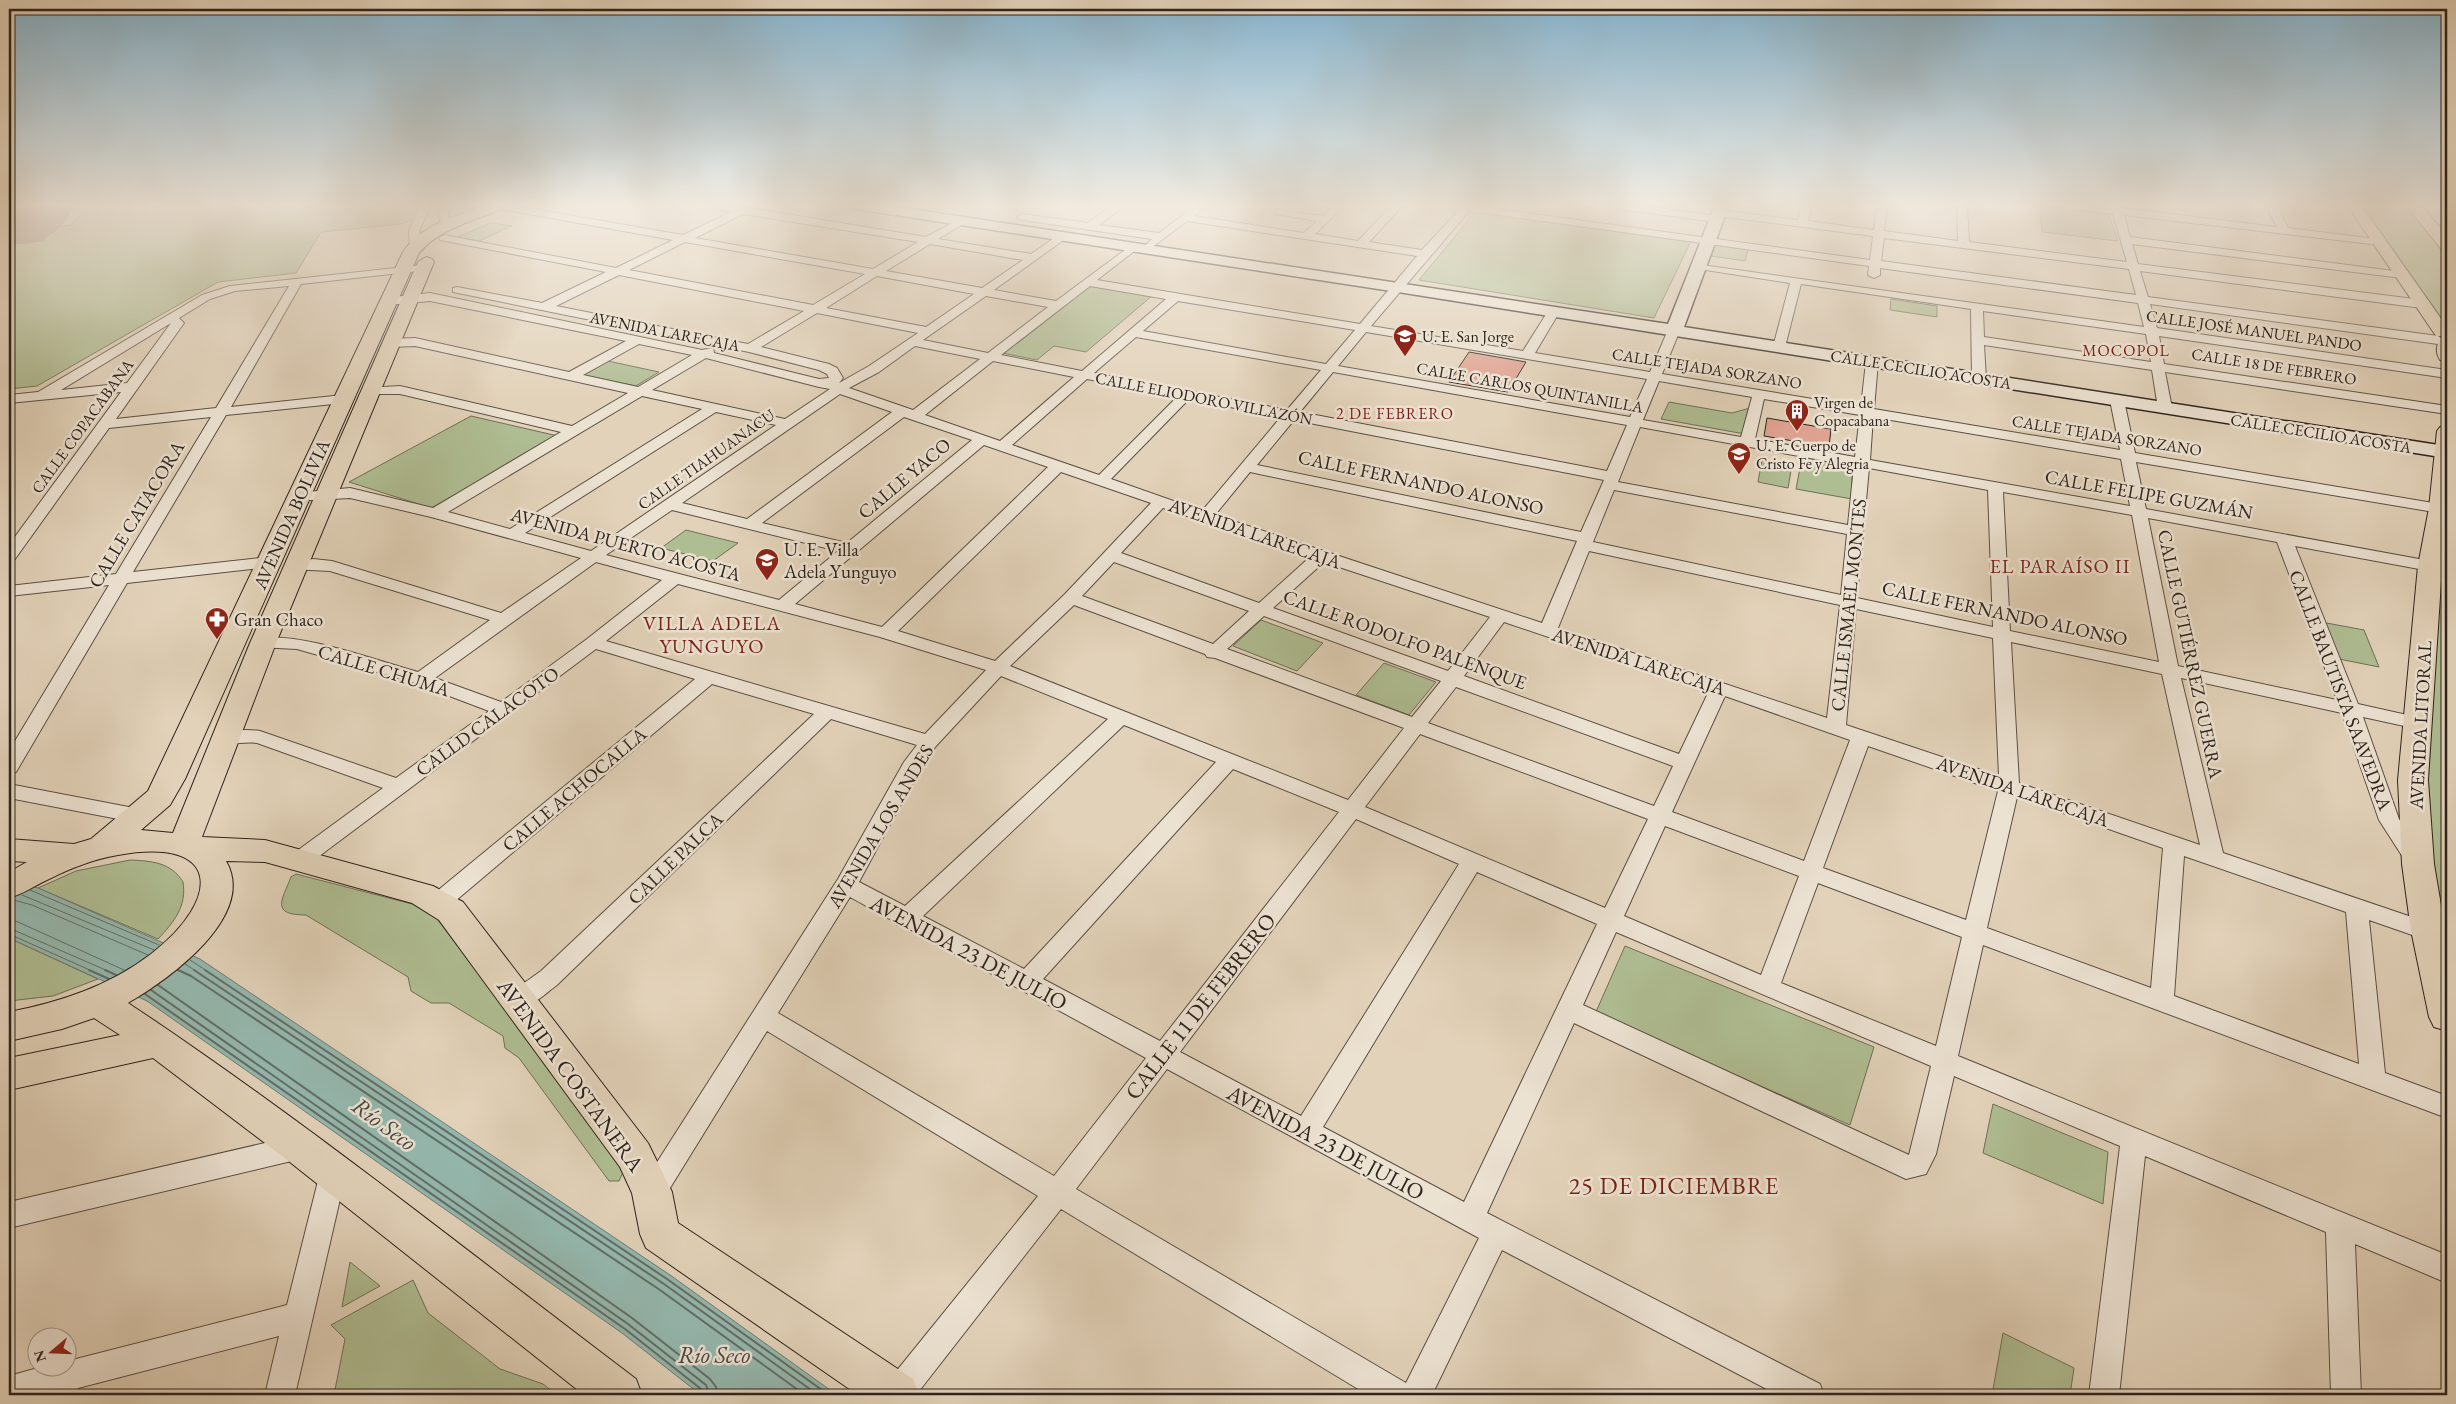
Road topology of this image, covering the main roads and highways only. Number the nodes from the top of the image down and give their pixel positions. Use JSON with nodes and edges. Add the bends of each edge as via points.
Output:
{"nodes":[{"id":1,"x":411,"y":271,"type":"edge"},
{"id":2,"x":419,"y":271,"type":"edge"},
{"id":3,"x":2399,"y":271,"type":"edge"},
{"id":4,"x":409,"y":287,"type":"junction"},
{"id":5,"x":2445,"y":342,"type":"edge"},
{"id":6,"x":2446,"y":442,"type":"edge"},
{"id":7,"x":188,"y":846,"type":"junction"},
{"id":8,"x":9,"y":850,"type":"edge"},
{"id":9,"x":77,"y":855,"type":"junction"},
{"id":10,"x":9,"y":886,"type":"edge"},
{"id":11,"x":2438,"y":934,"type":"edge"},
{"id":12,"x":109,"y":995,"type":"junction"},
{"id":13,"x":2447,"y":1017,"type":"edge"},
{"id":14,"x":9,"y":1026,"type":"edge"},
{"id":15,"x":158,"y":1042,"type":"junction"},
{"id":16,"x":9,"y":1074,"type":"edge"},
{"id":17,"x":620,"y":1395,"type":"edge"},
{"id":18,"x":897,"y":1395,"type":"edge"}],
"edges":[{"from":1,"to":4,"type":"main road","name":"AVENIDA BOLIVIA"},
{"from":2,"to":4,"type":"main road","name":"AVENIDA BOLIVIA"},
{"from":3,"to":5,"type":"main road"},
{"from":4,"to":7,"type":"main road","name":"AVENIDA BOLIVIA","via":[[392,343],[263,643]]},
{"from":4,"to":9,"type":"main road","name":"AVENIDA BOLIVIA","via":[[343,399],[159,798],[139,816]]},
{"from":6,"to":11,"type":"main road","name":"AVENIDA LITORAL","via":[[2430,566],[2413,780],[2418,864]]},
{"from":7,"to":9,"type":"main road","name":"AVENIDA COSTANERA","via":[[143,841]]},
{"from":7,"to":12,"type":"main road","via":[[204,854],[212,863],[217,886],[211,906],[197,929],[165,960]]},
{"from":7,"to":18,"type":"main road","name":"AVENIDA COSTANERA","via":[[264,851],[422,894],[451,911],[634,1155],[652,1192],[660,1234]]},
{"from":8,"to":9,"type":"main road"},
{"from":9,"to":10,"type":"main road"},
{"from":11,"to":13,"type":"main road","name":"AVENIDA LITORAL"},
{"from":12,"to":14,"type":"main road","via":[[48,1019]]},
{"from":12,"to":15,"type":"main road"},
{"from":15,"to":16,"type":"main road"},
{"from":15,"to":17,"type":"main road","via":[[300,1147]]}]}
